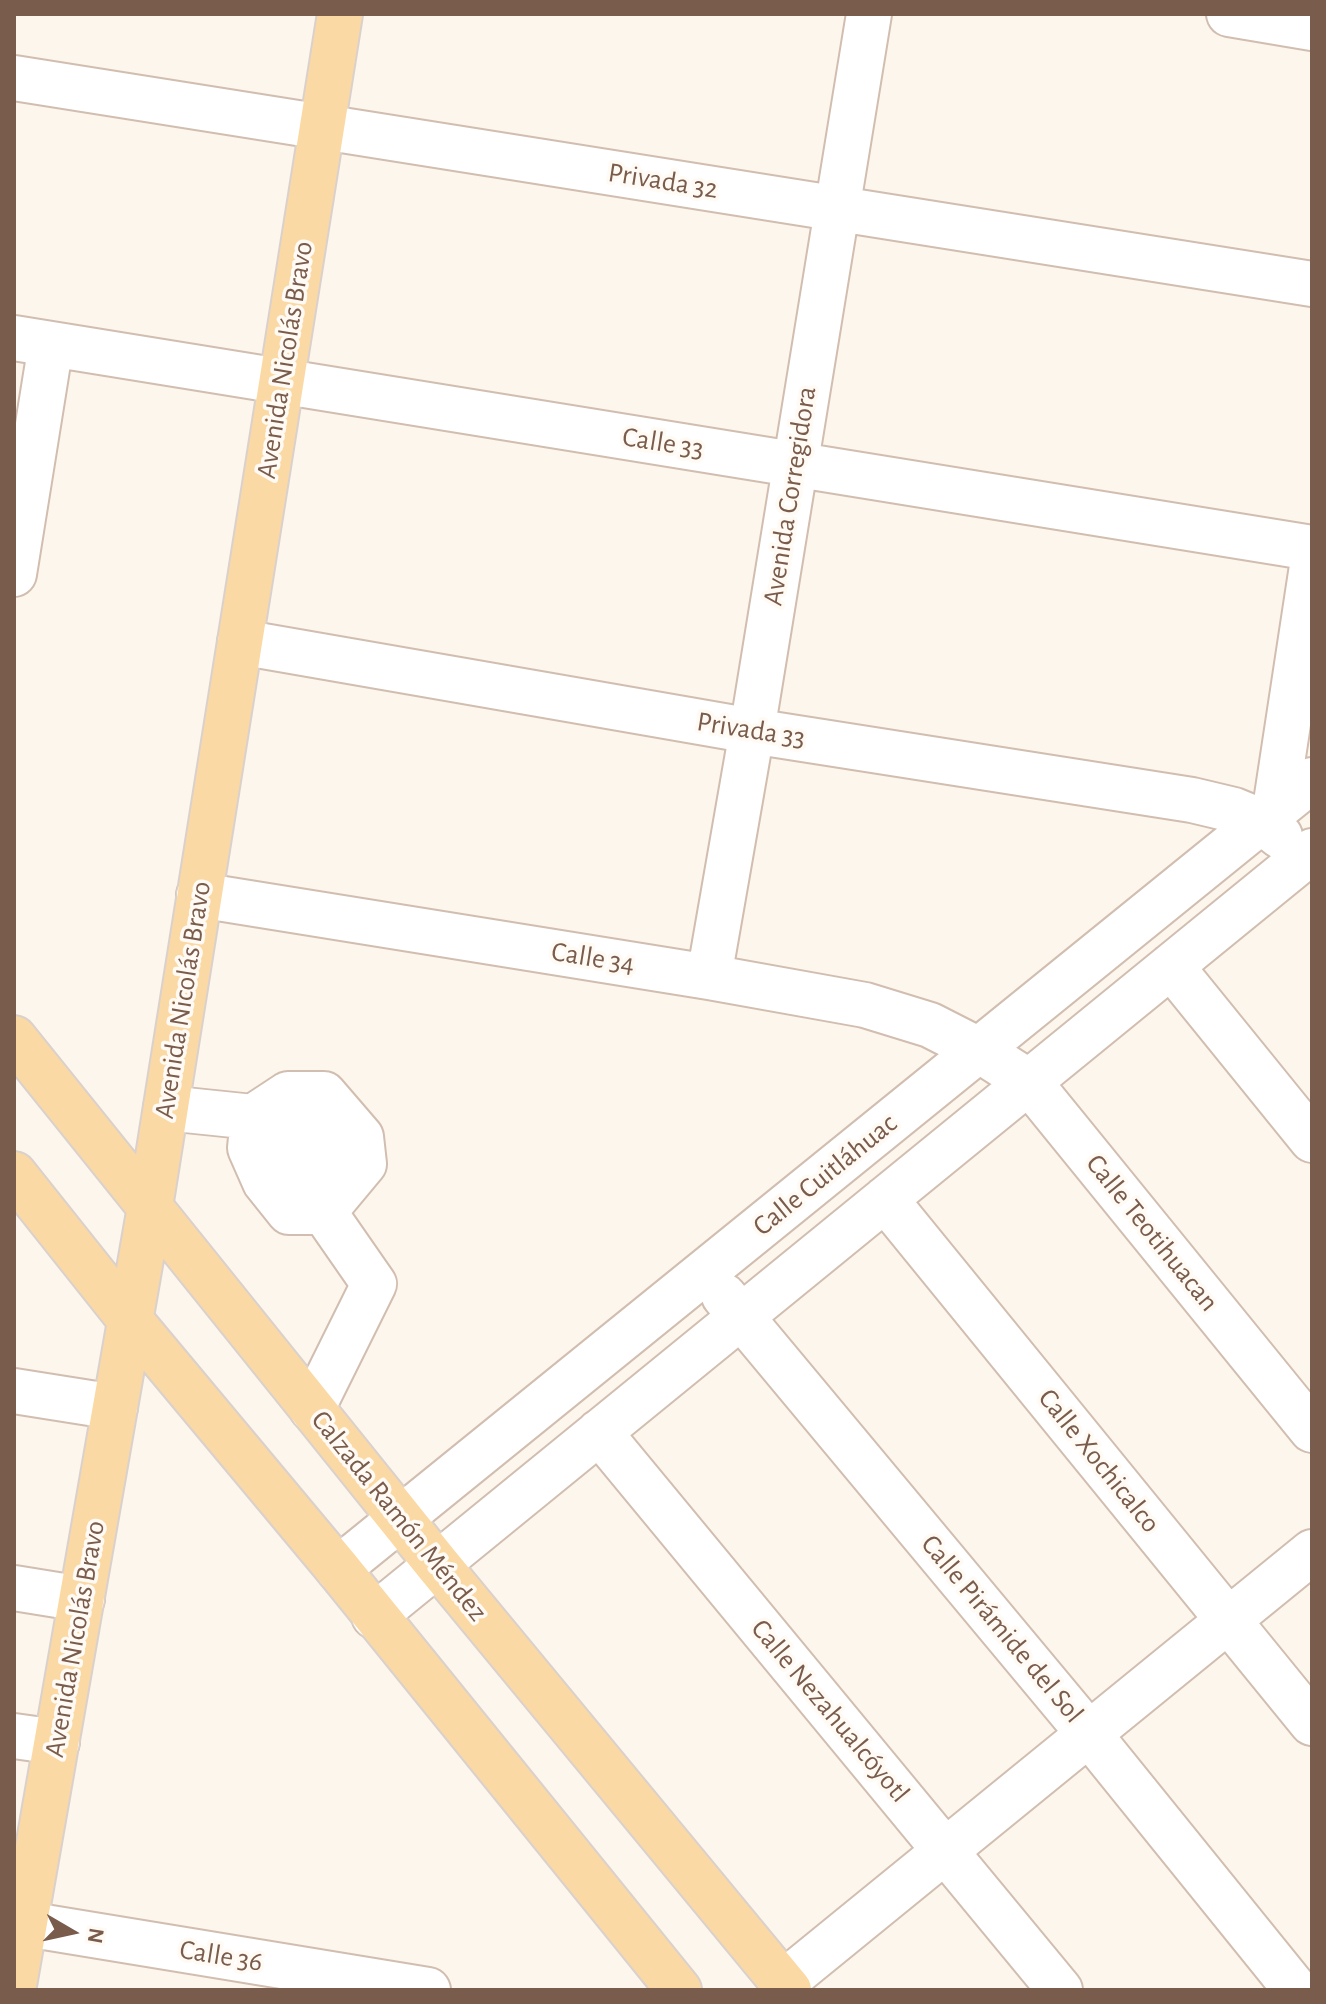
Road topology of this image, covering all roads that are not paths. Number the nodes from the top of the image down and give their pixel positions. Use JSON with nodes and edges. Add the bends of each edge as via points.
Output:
{"nodes":[{"id":1,"x":340,"y":14,"type":"edge"},
{"id":2,"x":869,"y":14,"type":"edge"},
{"id":3,"x":1229,"y":14,"type":"edge"},
{"id":4,"x":1312,"y":28,"type":"edge"},
{"id":5,"x":14,"y":78,"type":"edge"},
{"id":6,"x":322,"y":127,"type":"junction"},
{"id":7,"x":837,"y":208,"type":"junction"},
{"id":8,"x":1312,"y":284,"type":"edge"},
{"id":9,"x":32,"y":341,"type":"edge"},
{"id":10,"x":282,"y":381,"type":"junction"},
{"id":11,"x":795,"y":465,"type":"junction"},
{"id":12,"x":1312,"y":548,"type":"edge"},
{"id":13,"x":1312,"y":566,"type":"edge"},
{"id":14,"x":14,"y":574,"type":"edge"},
{"id":15,"x":240,"y":642,"type":"junction"},
{"id":16,"x":752,"y":731,"type":"junction"},
{"id":17,"x":1312,"y":780,"type":"edge"},
{"id":18,"x":1268,"y":815,"type":"junction"},
{"id":19,"x":1310,"y":858,"type":"edge"},
{"id":20,"x":199,"y":895,"type":"junction"},
{"id":21,"x":1171,"y":966,"type":"junction"},
{"id":22,"x":709,"y":977,"type":"junction"},
{"id":23,"x":14,"y":1038,"type":"edge"},
{"id":24,"x":979,"y":1050,"type":"junction"},
{"id":25,"x":1029,"y":1082,"type":"junction"},
{"id":26,"x":166,"y":1108,"type":"junction"},
{"id":27,"x":253,"y":1117,"type":"junction"},
{"id":28,"x":1312,"y":1140,"type":"edge"},
{"id":29,"x":14,"y":1174,"type":"edge"},
{"id":30,"x":885,"y":1199,"type":"junction"},
{"id":31,"x":150,"y":1207,"type":"junction"},
{"id":32,"x":324,"y":1212,"type":"junction"},
{"id":33,"x":702,"y":1274,"type":"junction"},
{"id":34,"x":742,"y":1315,"type":"junction"},
{"id":35,"x":131,"y":1321,"type":"junction"},
{"id":36,"x":14,"y":1391,"type":"edge"},
{"id":37,"x":115,"y":1407,"type":"junction"},
{"id":38,"x":312,"y":1409,"type":"junction"},
{"id":39,"x":1312,"y":1430,"type":"edge"},
{"id":40,"x":599,"y":1432,"type":"junction"},
{"id":41,"x":401,"y":1519,"type":"junction"},
{"id":42,"x":1312,"y":1552,"type":"edge"},
{"id":43,"x":437,"y":1564,"type":"junction"},
{"id":44,"x":338,"y":1569,"type":"junction"},
{"id":45,"x":14,"y":1588,"type":"edge"},
{"id":46,"x":82,"y":1599,"type":"junction"},
{"id":47,"x":374,"y":1616,"type":"junction"},
{"id":48,"x":1228,"y":1620,"type":"junction"},
{"id":49,"x":1312,"y":1723,"type":"edge"},
{"id":50,"x":1089,"y":1734,"type":"junction"},
{"id":51,"x":14,"y":1736,"type":"edge"},
{"id":52,"x":57,"y":1742,"type":"junction"},
{"id":53,"x":945,"y":1851,"type":"junction"},
{"id":54,"x":19,"y":1923,"type":"edge"},
{"id":55,"x":226,"y":1974,"type":"edge"},
{"id":56,"x":14,"y":1985,"type":"edge"},
{"id":57,"x":786,"y":1986,"type":"edge"},
{"id":58,"x":428,"y":1990,"type":"edge"},
{"id":59,"x":679,"y":1990,"type":"edge"},
{"id":60,"x":1060,"y":1990,"type":"edge"},
{"id":61,"x":1296,"y":1990,"type":"edge"}],
"edges":[{"from":1,"to":6,"type":"main road","name":"Avenida Nicolás Bravo"},
{"from":2,"to":7,"type":"street","name":"Avenida Corregidora"},
{"from":3,"to":4,"type":"street"},
{"from":5,"to":6,"type":"street","name":"Privada 32"},
{"from":6,"to":7,"type":"street","name":"Privada 32"},
{"from":6,"to":10,"type":"main road","name":"Avenida Nicolás Bravo"},
{"from":7,"to":8,"type":"street","name":"Privada 32"},
{"from":7,"to":11,"type":"street","name":"Avenida Corregidora"},
{"from":9,"to":10,"type":"street","name":"Calle 33"},
{"from":9,"to":14,"type":"street"},
{"from":10,"to":11,"type":"street","name":"Calle 33"},
{"from":10,"to":15,"type":"main road","name":"Avenida Nicolás Bravo"},
{"from":11,"to":12,"type":"street","name":"Calle 33"},
{"from":11,"to":16,"type":"street","name":"Avenida Corregidora"},
{"from":13,"to":18,"type":"street"},
{"from":15,"to":16,"type":"street","name":"Privada 33"},
{"from":15,"to":20,"type":"main road","name":"Avenida Nicolás Bravo"},
{"from":16,"to":18,"type":"street","name":"Privada 33"},
{"from":16,"to":22,"type":"street","name":"Avenida Corregidora"},
{"from":17,"to":18,"type":"street","name":"Calle Cuitláhuac"},
{"from":18,"to":19,"type":"street","name":"Privada 33"},
{"from":18,"to":24,"type":"street","name":"Calle Cuitláhuac"},
{"from":19,"to":21,"type":"street","name":"Calle Cuitláhuac"},
{"from":20,"to":22,"type":"street","name":"Calle 34"},
{"from":20,"to":26,"type":"main road","name":"Avenida Nicolás Bravo"},
{"from":21,"to":25,"type":"street","name":"Calle Cuitláhuac"},
{"from":21,"to":28,"type":"street"},
{"from":22,"to":24,"type":"street","name":"Calle 34","via":[[865,1005],[930,1025]]},
{"from":23,"to":31,"type":"main road","name":"Calzada Ramón Méndez"},
{"from":24,"to":25,"type":"street","name":"Calle Teotihuacan"},
{"from":24,"to":33,"type":"street","name":"Calle Cuitláhuac"},
{"from":25,"to":30,"type":"street","name":"Calle Cuitláhuac"},
{"from":25,"to":39,"type":"street","name":"Calle Teotihuacan"},
{"from":26,"to":27,"type":"street"},
{"from":26,"to":31,"type":"main road","name":"Avenida Nicolás Bravo"},
{"from":27,"to":32,"type":"street"},
{"from":27,"to":32,"type":"street","via":[[288,1094],[324,1094],[361,1137],[364,1164]]},
{"from":29,"to":35,"type":"main road"},
{"from":30,"to":34,"type":"street","name":"Calle Cuitláhuac"},
{"from":30,"to":48,"type":"street","name":"Calle Xochicalco"},
{"from":31,"to":35,"type":"main road","name":"Avenida Nicolás Bravo"},
{"from":31,"to":38,"type":"main road","name":"Calzada Ramón Méndez"},
{"from":32,"to":38,"type":"street","via":[[374,1284]]},
{"from":33,"to":34,"type":"street","name":"Calle Pirámide del Sol"},
{"from":33,"to":41,"type":"street","name":"Calle Cuitláhuac"},
{"from":34,"to":40,"type":"street","name":"Calle Cuitláhuac"},
{"from":34,"to":50,"type":"street","name":"Calle Pirámide del Sol"},
{"from":35,"to":37,"type":"main road","name":"Avenida Nicolás Bravo"},
{"from":35,"to":44,"type":"main road"},
{"from":36,"to":37,"type":"street"},
{"from":37,"to":46,"type":"main road","name":"Avenida Nicolás Bravo"},
{"from":38,"to":41,"type":"main road","name":"Calzada Ramón Méndez"},
{"from":40,"to":43,"type":"street","name":"Calle Cuitláhuac"},
{"from":40,"to":53,"type":"street","name":"Calle Nezahualcóyotl"},
{"from":41,"to":43,"type":"main road","name":"Calzada Ramón Méndez"},
{"from":41,"to":44,"type":"street","name":"Calle Cuitláhuac"},
{"from":42,"to":48,"type":"street"},
{"from":43,"to":47,"type":"street","name":"Calle Cuitláhuac"},
{"from":43,"to":57,"type":"main road","name":"Calzada Ramón Méndez"},
{"from":44,"to":47,"type":"main road"},
{"from":45,"to":46,"type":"street"},
{"from":46,"to":52,"type":"main road","name":"Avenida Nicolás Bravo"},
{"from":47,"to":59,"type":"main road"},
{"from":48,"to":49,"type":"street","name":"Calle Xochicalco"},
{"from":48,"to":50,"type":"street"},
{"from":50,"to":53,"type":"street"},
{"from":50,"to":61,"type":"street","name":"Calle Pirámide del Sol"},
{"from":51,"to":52,"type":"street"},
{"from":52,"to":54,"type":"main road","name":"Avenida Nicolás Bravo"},
{"from":53,"to":57,"type":"street"},
{"from":53,"to":60,"type":"street","name":"Calle Nezahualcóyotl"},
{"from":54,"to":55,"type":"street","name":"Calle 36"},
{"from":54,"to":56,"type":"main road","name":"Avenida Nicolás Bravo"},
{"from":55,"to":58,"type":"street","name":"Calle 36"}]}
